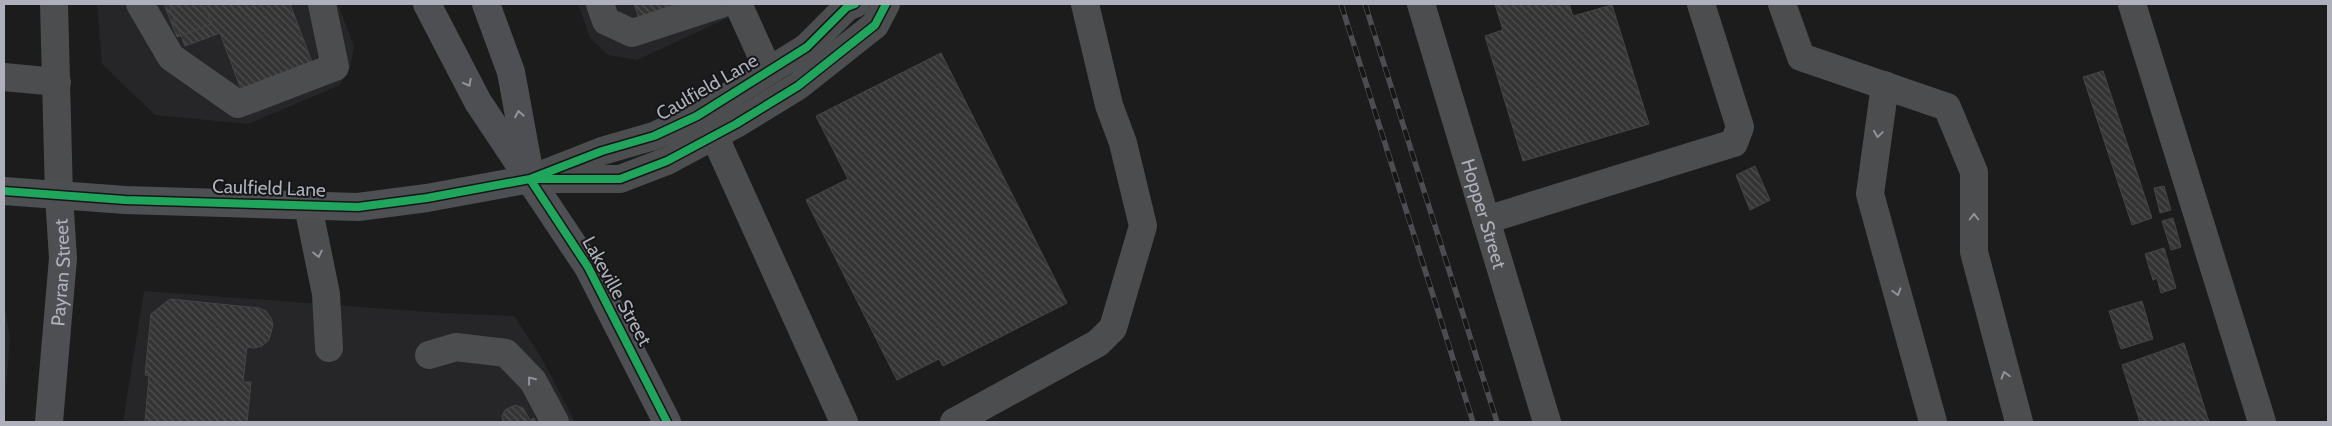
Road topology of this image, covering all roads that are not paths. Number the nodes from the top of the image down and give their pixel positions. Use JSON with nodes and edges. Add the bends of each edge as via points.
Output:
{"nodes":[{"id":1,"x":58,"y":4,"type":"edge"},
{"id":2,"x":140,"y":4,"type":"edge"},
{"id":3,"x":322,"y":4,"type":"edge"},
{"id":4,"x":427,"y":4,"type":"edge"},
{"id":5,"x":486,"y":4,"type":"edge"},
{"id":6,"x":600,"y":4,"type":"edge"},
{"id":7,"x":721,"y":4,"type":"edge"},
{"id":8,"x":738,"y":4,"type":"edge"},
{"id":9,"x":855,"y":4,"type":"edge"},
{"id":10,"x":886,"y":4,"type":"edge"},
{"id":11,"x":1085,"y":4,"type":"edge"},
{"id":12,"x":1421,"y":4,"type":"edge"},
{"id":13,"x":1701,"y":4,"type":"edge"},
{"id":14,"x":1782,"y":4,"type":"edge"},
{"id":15,"x":2132,"y":4,"type":"edge"},
{"id":16,"x":768,"y":70,"type":"junction"},
{"id":17,"x":4,"y":77,"type":"edge"},
{"id":18,"x":56,"y":82,"type":"junction"},
{"id":19,"x":1885,"y":86,"type":"junction"},
{"id":20,"x":714,"y":135,"type":"junction"},
{"id":21,"x":530,"y":179,"type":"junction"},
{"id":22,"x":4,"y":191,"type":"edge"},
{"id":23,"x":59,"y":196,"type":"junction"},
{"id":24,"x":308,"y":206,"type":"junction"},
{"id":25,"x":1486,"y":220,"type":"junction"},
{"id":26,"x":329,"y":348,"type":"dead end"},
{"id":27,"x":429,"y":355,"type":"dead end"},
{"id":28,"x":49,"y":422,"type":"edge"},
{"id":29,"x":555,"y":422,"type":"edge"},
{"id":30,"x":667,"y":422,"type":"edge"},
{"id":31,"x":844,"y":422,"type":"edge"},
{"id":32,"x":954,"y":422,"type":"edge"},
{"id":33,"x":1547,"y":422,"type":"edge"},
{"id":34,"x":1933,"y":422,"type":"edge"},
{"id":35,"x":2019,"y":422,"type":"edge"},
{"id":36,"x":2262,"y":422,"type":"edge"}],
"edges":[{"from":1,"to":18,"type":"street","name":"Payran Street"},
{"from":2,"to":3,"type":"street","via":[[171,56],[238,104],[335,67]]},
{"from":4,"to":21,"type":"main road","name":"Lakeville Street","one_way":true,"via":[[478,102]]},
{"from":21,"to":5,"type":"main road","name":"Lakeville Street","one_way":true,"via":[[511,72]]},
{"from":6,"to":7,"type":"street","via":[[606,21],[632,33]]},
{"from":8,"to":16,"type":"street"},
{"from":9,"to":16,"type":"street","name":"Caulfield Lane","via":[[847,6],[807,47]]},
{"from":10,"to":20,"type":"street","name":"Caulfield Lane","via":[[875,25],[798,86]]},
{"from":11,"to":32,"type":"street","via":[[1143,226],[1126,289],[1113,328],[1098,342]]},
{"from":12,"to":25,"type":"street","name":"Hopper Street"},
{"from":13,"to":25,"type":"street","via":[[1740,127],[1734,143]]},
{"from":14,"to":19,"type":"street","via":[[1801,57]]},
{"from":15,"to":36,"type":"street"},
{"from":16,"to":21,"type":"street","name":"Caulfield Lane","via":[[697,116],[654,136],[602,151]]},
{"from":17,"to":18,"type":"street"},
{"from":18,"to":23,"type":"street","name":"Payran Street"},
{"from":19,"to":34,"type":"street","one_way":true,"via":[[1870,194]]},
{"from":35,"to":19,"type":"street","one_way":true,"via":[[1974,252],[1974,172],[1946,107]]},
{"from":20,"to":21,"type":"street","name":"Caulfield Lane","via":[[667,161],[620,179]]},
{"from":20,"to":31,"type":"street"},
{"from":21,"to":24,"type":"main road","name":"Caulfield Lane","via":[[366,206]]},
{"from":21,"to":30,"type":"main road","name":"Lakeville Street","via":[[588,267]]},
{"from":22,"to":23,"type":"main road","name":"Caulfield Lane"},
{"from":23,"to":24,"type":"main road","name":"Caulfield Lane"},
{"from":23,"to":28,"type":"main road","name":"Payran Street","via":[[63,258]]},
{"from":24,"to":26,"type":"street","one_way":true,"via":[[326,294]]},
{"from":25,"to":33,"type":"street","name":"Hopper Street"},
{"from":29,"to":27,"type":"street","one_way":true,"via":[[533,381],[506,353],[456,347]]}]}
